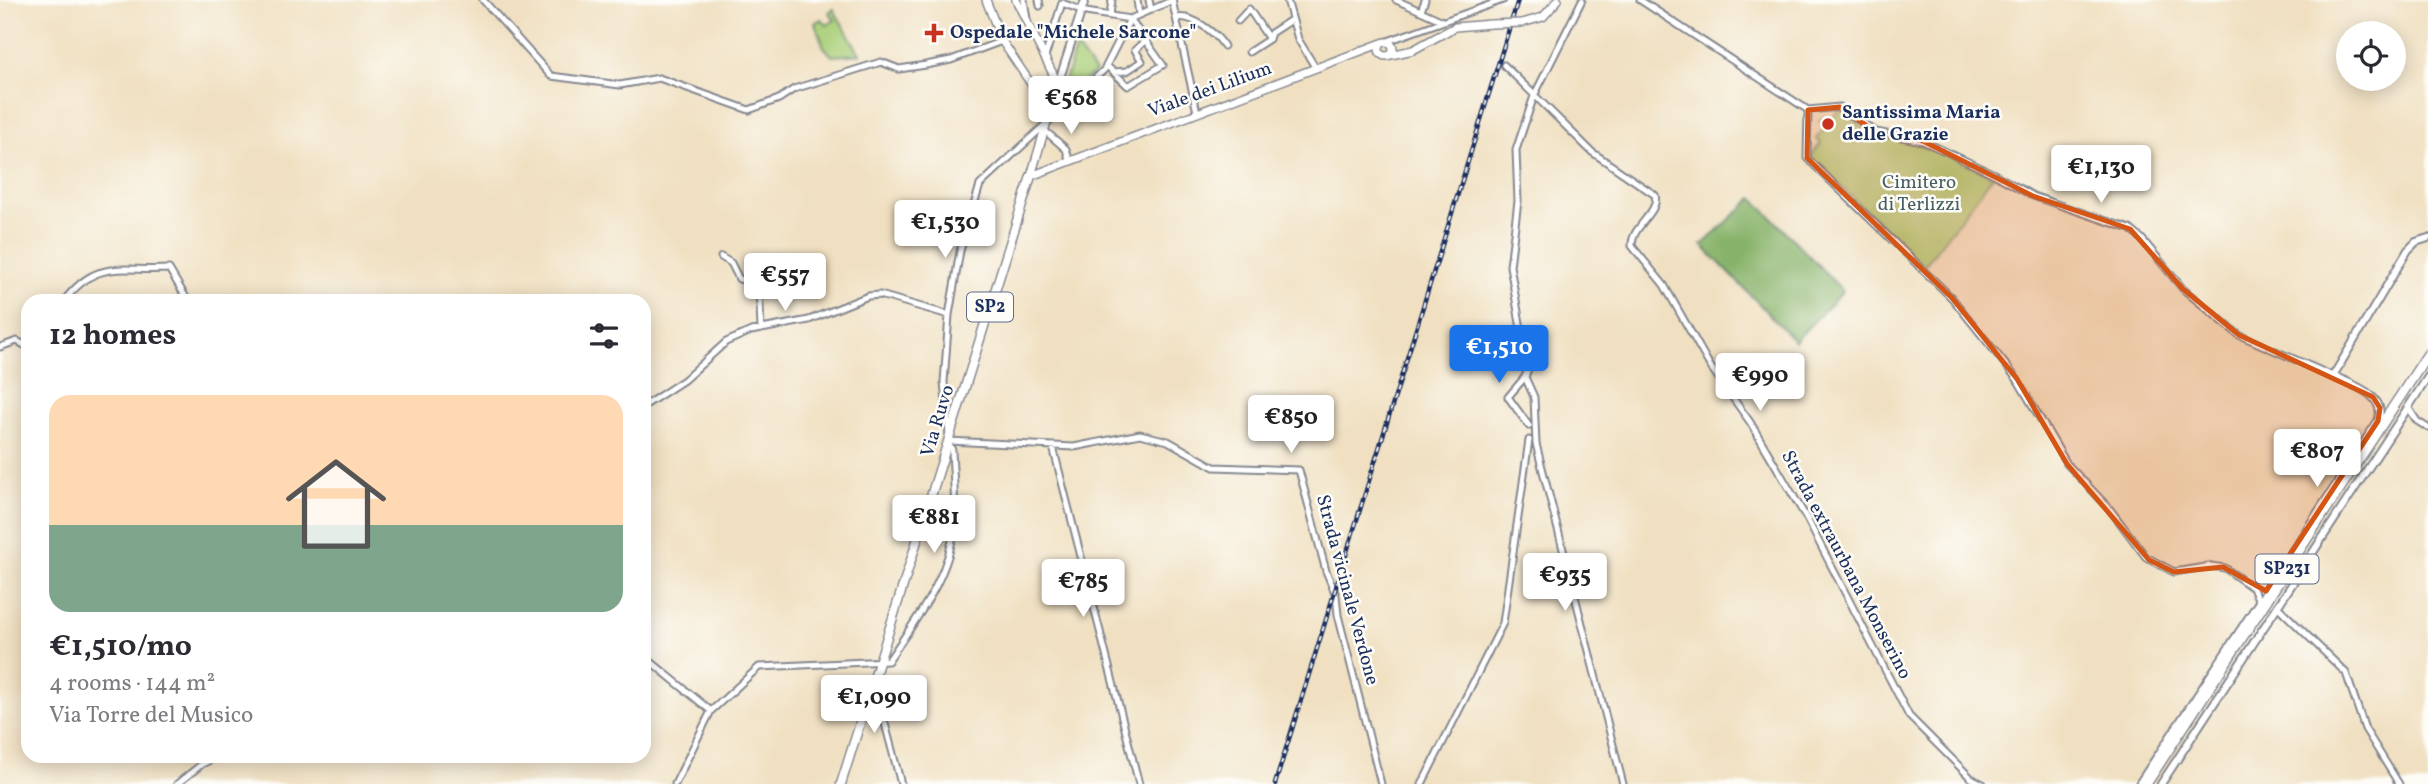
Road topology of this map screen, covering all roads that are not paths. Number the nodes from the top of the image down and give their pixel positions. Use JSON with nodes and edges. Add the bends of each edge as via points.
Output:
{"nodes":[{"id":1,"x":483,"y":0,"type":"edge"},
{"id":2,"x":986,"y":0,"type":"edge"},
{"id":3,"x":1016,"y":0,"type":"edge"},
{"id":4,"x":1024,"y":0,"type":"edge"},
{"id":5,"x":1085,"y":0,"type":"edge"},
{"id":6,"x":1112,"y":0,"type":"edge"},
{"id":7,"x":1137,"y":0,"type":"edge"},
{"id":8,"x":1149,"y":0,"type":"edge"},
{"id":9,"x":1287,"y":0,"type":"edge"},
{"id":10,"x":1396,"y":0,"type":"edge"},
{"id":11,"x":1425,"y":0,"type":"edge"},
{"id":12,"x":1503,"y":0,"type":"edge"},
{"id":13,"x":1559,"y":0,"type":"edge"},
{"id":14,"x":1582,"y":0,"type":"edge"},
{"id":15,"x":1640,"y":0,"type":"edge"},
{"id":16,"x":1172,"y":1,"type":"edge"},
{"id":17,"x":1063,"y":2,"type":"edge"},
{"id":18,"x":1161,"y":3,"type":"edge"},
{"id":19,"x":1085,"y":10,"type":"junction"},
{"id":20,"x":1151,"y":10,"type":"junction"},
{"id":21,"x":1421,"y":10,"type":"junction"},
{"id":22,"x":1110,"y":15,"type":"junction"},
{"id":23,"x":1139,"y":15,"type":"junction"},
{"id":24,"x":1176,"y":18,"type":"junction"},
{"id":25,"x":1130,"y":19,"type":"junction"},
{"id":26,"x":1291,"y":20,"type":"junction"},
{"id":27,"x":1238,"y":21,"type":"dead end"},
{"id":28,"x":1443,"y":21,"type":"junction"},
{"id":29,"x":1027,"y":22,"type":"junction"},
{"id":30,"x":1147,"y":39,"type":"junction"},
{"id":31,"x":1269,"y":39,"type":"junction"},
{"id":32,"x":1002,"y":41,"type":"junction"},
{"id":33,"x":1224,"y":46,"type":"dead end"},
{"id":34,"x":1389,"y":47,"type":"junction"},
{"id":35,"x":1363,"y":51,"type":"junction"},
{"id":36,"x":1250,"y":52,"type":"dead end"},
{"id":37,"x":1044,"y":60,"type":"junction"},
{"id":38,"x":1504,"y":65,"type":"dead end"},
{"id":39,"x":1107,"y":66,"type":"junction"},
{"id":40,"x":1315,"y":67,"type":"junction"},
{"id":41,"x":1114,"y":75,"type":"junction"},
{"id":42,"x":1058,"y":84,"type":"junction"},
{"id":43,"x":1084,"y":88,"type":"junction"},
{"id":44,"x":1534,"y":96,"type":"junction"},
{"id":45,"x":1092,"y":97,"type":"dead end"},
{"id":46,"x":1053,"y":107,"type":"junction"},
{"id":47,"x":1808,"y":110,"type":"junction"},
{"id":48,"x":1197,"y":112,"type":"junction"},
{"id":49,"x":1045,"y":127,"type":"junction"},
{"id":50,"x":1069,"y":159,"type":"junction"},
{"id":51,"x":1031,"y":176,"type":"junction"},
{"id":52,"x":2428,"y":238,"type":"edge"},
{"id":53,"x":721,"y":257,"type":"dead end"},
{"id":54,"x":69,"y":294,"type":"edge"},
{"id":55,"x":184,"y":294,"type":"edge"},
{"id":56,"x":949,"y":315,"type":"junction"},
{"id":57,"x":761,"y":329,"type":"junction"},
{"id":58,"x":21,"y":343,"type":"edge"},
{"id":59,"x":0,"y":347,"type":"edge"},
{"id":60,"x":2428,"y":355,"type":"edge"},
{"id":61,"x":2428,"y":365,"type":"edge"},
{"id":62,"x":2333,"y":376,"type":"junction"},
{"id":63,"x":1525,"y":377,"type":"junction"},
{"id":64,"x":2428,"y":377,"type":"edge"},
{"id":65,"x":651,"y":401,"type":"edge"},
{"id":66,"x":2408,"y":407,"type":"junction"},
{"id":67,"x":2400,"y":419,"type":"junction"},
{"id":68,"x":2417,"y":421,"type":"junction"},
{"id":69,"x":1533,"y":426,"type":"junction"},
{"id":70,"x":2428,"y":428,"type":"edge"},
{"id":71,"x":948,"y":439,"type":"junction"},
{"id":72,"x":1532,"y":439,"type":"junction"},
{"id":73,"x":1053,"y":447,"type":"junction"},
{"id":74,"x":2253,"y":588,"type":"junction"},
{"id":75,"x":2266,"y":591,"type":"junction"},
{"id":76,"x":2259,"y":601,"type":"junction"},
{"id":77,"x":2277,"y":606,"type":"junction"},
{"id":78,"x":2271,"y":617,"type":"junction"},
{"id":79,"x":2286,"y":618,"type":"junction"},
{"id":80,"x":651,"y":662,"type":"edge"},
{"id":81,"x":878,"y":663,"type":"junction"},
{"id":82,"x":873,"y":679,"type":"junction"},
{"id":83,"x":710,"y":711,"type":"junction"},
{"id":84,"x":204,"y":763,"type":"edge"},
{"id":85,"x":177,"y":784,"type":"edge"},
{"id":86,"x":676,"y":784,"type":"edge"},
{"id":87,"x":841,"y":784,"type":"edge"},
{"id":88,"x":901,"y":784,"type":"edge"},
{"id":89,"x":1139,"y":784,"type":"edge"},
{"id":90,"x":1381,"y":784,"type":"edge"},
{"id":91,"x":1422,"y":784,"type":"edge"},
{"id":92,"x":1623,"y":784,"type":"edge"},
{"id":93,"x":1983,"y":784,"type":"edge"},
{"id":94,"x":2139,"y":784,"type":"edge"},
{"id":95,"x":2146,"y":784,"type":"edge"},
{"id":96,"x":2153,"y":784,"type":"edge"},
{"id":97,"x":2161,"y":784,"type":"edge"},
{"id":98,"x":2399,"y":784,"type":"edge"}],
"edges":[{"from":1,"to":32,"type":"street","via":[[551,76],[620,85],[659,78],[749,110],[779,100],[793,89],[881,62],[899,69],[926,65]]},
{"from":2,"to":32,"type":"main road"},
{"from":3,"to":29,"type":"main road"},
{"from":4,"to":29,"type":"street"},
{"from":5,"to":19,"type":"street"},
{"from":6,"to":22,"type":"street"},
{"from":7,"to":23,"type":"street"},
{"from":8,"to":20,"type":"street"},
{"from":9,"to":26,"type":"street"},
{"from":10,"to":21,"type":"street"},
{"from":11,"to":21,"type":"street"},
{"from":12,"to":28,"type":"street"},
{"from":13,"to":34,"type":"main road","bridge":true,"via":[[1543,17],[1522,23],[1455,27],[1411,51]]},
{"from":14,"to":44,"type":"street"},
{"from":15,"to":47,"type":"street"},
{"from":16,"to":18,"type":"street"},
{"from":16,"to":24,"type":"street"},
{"from":17,"to":19,"type":"street"},
{"from":17,"to":37,"type":"street"},
{"from":18,"to":20,"type":"street"},
{"from":19,"to":22,"type":"street"},
{"from":19,"to":42,"type":"street"},
{"from":20,"to":23,"type":"street"},
{"from":21,"to":28,"type":"street"},
{"from":22,"to":25,"type":"street"},
{"from":23,"to":25,"type":"street"},
{"from":24,"to":33,"type":"street","via":[[1188,18],[1218,36]]},
{"from":24,"to":48,"type":"street"},
{"from":25,"to":30,"type":"street"},
{"from":25,"to":39,"type":"street"},
{"from":26,"to":31,"type":"street"},
{"from":26,"to":40,"type":"street"},
{"from":27,"to":31,"type":"street","via":[[1249,9]]},
{"from":28,"to":34,"type":"street","via":[[1408,33]]},
{"from":29,"to":37,"type":"main road"},
{"from":30,"to":41,"type":"street","via":[[1135,50],[1142,61]]},
{"from":30,"to":41,"type":"street","via":[[1163,65],[1128,86]]},
{"from":31,"to":36,"type":"street"},
{"from":32,"to":46,"type":"main road","via":[[1042,99]]},
{"from":34,"to":35,"type":"main road","name":"Viale dei Lilium"},
{"from":34,"to":35,"type":"main road","name":"Viale dei Lilium","via":[[1380,52]]},
{"from":35,"to":40,"type":"main road","name":"Viale dei Lilium"},
{"from":37,"to":42,"type":"main road"},
{"from":38,"to":44,"type":"street"},
{"from":39,"to":41,"type":"street"},
{"from":39,"to":43,"type":"street"},
{"from":40,"to":48,"type":"main road","name":"Viale dei Lilium"},
{"from":42,"to":46,"type":"main road","number":"SP2"},
{"from":43,"to":45,"type":"street"},
{"from":43,"to":46,"type":"street","via":[[1065,105]]},
{"from":44,"to":63,"type":"street","via":[[1516,150],[1518,201],[1510,256],[1527,356]]},
{"from":44,"to":93,"type":"street","name":"Strada extraurbana Monserino","via":[[1592,152],[1655,195],[1656,203],[1635,233],[1632,246],[1664,285],[1710,366],[1750,422],[1807,519],[1909,716],[1971,778]]},
{"from":46,"to":49,"type":"main road","number":"SP2"},
{"from":47,"to":62,"type":"street","via":[[1837,107],[1876,132],[1923,141],[2032,196],[2130,229],[2183,289],[2239,335]]},
{"from":47,"to":74,"type":"street","via":[[1807,158],[1952,298],[2023,388],[2067,464],[2109,508],[2146,557],[2174,572],[2225,568]]},
{"from":48,"to":50,"type":"main road","name":"Viale dei Lilium"},
{"from":49,"to":50,"type":"street","via":[[1066,149]]},
{"from":49,"to":51,"type":"main road","number":"SP2"},
{"from":49,"to":56,"type":"street","via":[[980,185],[960,251]]},
{"from":50,"to":51,"type":"main road","name":"Viale dei Lilium"},
{"from":51,"to":71,"type":"main road","name":"Via Ruvo","number":"SP2"},
{"from":52,"to":62,"type":"street","via":[[2410,247]]},
{"from":53,"to":57,"type":"street","via":[[731,263],[739,279],[759,282]]},
{"from":54,"to":55,"type":"street","via":[[77,283],[97,272],[169,269]]},
{"from":56,"to":57,"type":"street","via":[[875,294],[809,320]]},
{"from":56,"to":71,"type":"street","via":[[944,382]]},
{"from":57,"to":65,"type":"street","via":[[726,342],[684,380]]},
{"from":58,"to":59,"type":"street"},
{"from":60,"to":95,"type":"highway","number":"SP231"},
{"from":61,"to":96,"type":"highway","number":"SP231"},
{"from":62,"to":75,"type":"street","via":[[2374,398],[2379,418]]},
{"from":63,"to":69,"type":"street","via":[[1534,397]]},
{"from":63,"to":69,"type":"street","via":[[1508,397]]},
{"from":64,"to":66,"type":"street"},
{"from":66,"to":67,"type":"street"},
{"from":66,"to":68,"type":"street"},
{"from":67,"to":68,"type":"street"},
{"from":67,"to":77,"type":"street"},
{"from":68,"to":70,"type":"street"},
{"from":69,"to":72,"type":"street"},
{"from":71,"to":73,"type":"street","name":"Strada vicinale Verdone"},
{"from":71,"to":81,"type":"main road","name":"Via Ruvo","number":"SP2"},
{"from":71,"to":81,"type":"street","via":[[954,519],[950,547],[932,594],[888,660]]},
{"from":72,"to":91,"type":"street","via":[[1503,623]]},
{"from":72,"to":92,"type":"street"},
{"from":73,"to":89,"type":"street"},
{"from":73,"to":90,"type":"street","name":"Strada vicinale Verdone","via":[[1140,434],[1168,441],[1208,466],[1299,470],[1336,595]]},
{"from":74,"to":75,"type":"street"},
{"from":74,"to":76,"type":"street"},
{"from":75,"to":76,"type":"street"},
{"from":76,"to":94,"type":"street"},
{"from":77,"to":78,"type":"street"},
{"from":77,"to":79,"type":"street"},
{"from":78,"to":79,"type":"street"},
{"from":78,"to":97,"type":"street"},
{"from":79,"to":98,"type":"street","via":[[2346,673],[2365,729]]},
{"from":80,"to":83,"type":"street"},
{"from":81,"to":82,"type":"main road","name":"Via Ruvo","number":"SP2"},
{"from":81,"to":83,"type":"street","via":[[761,666]]},
{"from":82,"to":87,"type":"main road","name":"Via Ruvo","number":"SP2"},
{"from":82,"to":88,"type":"street"},
{"from":83,"to":86,"type":"street"},
{"from":84,"to":85,"type":"street"}]}
